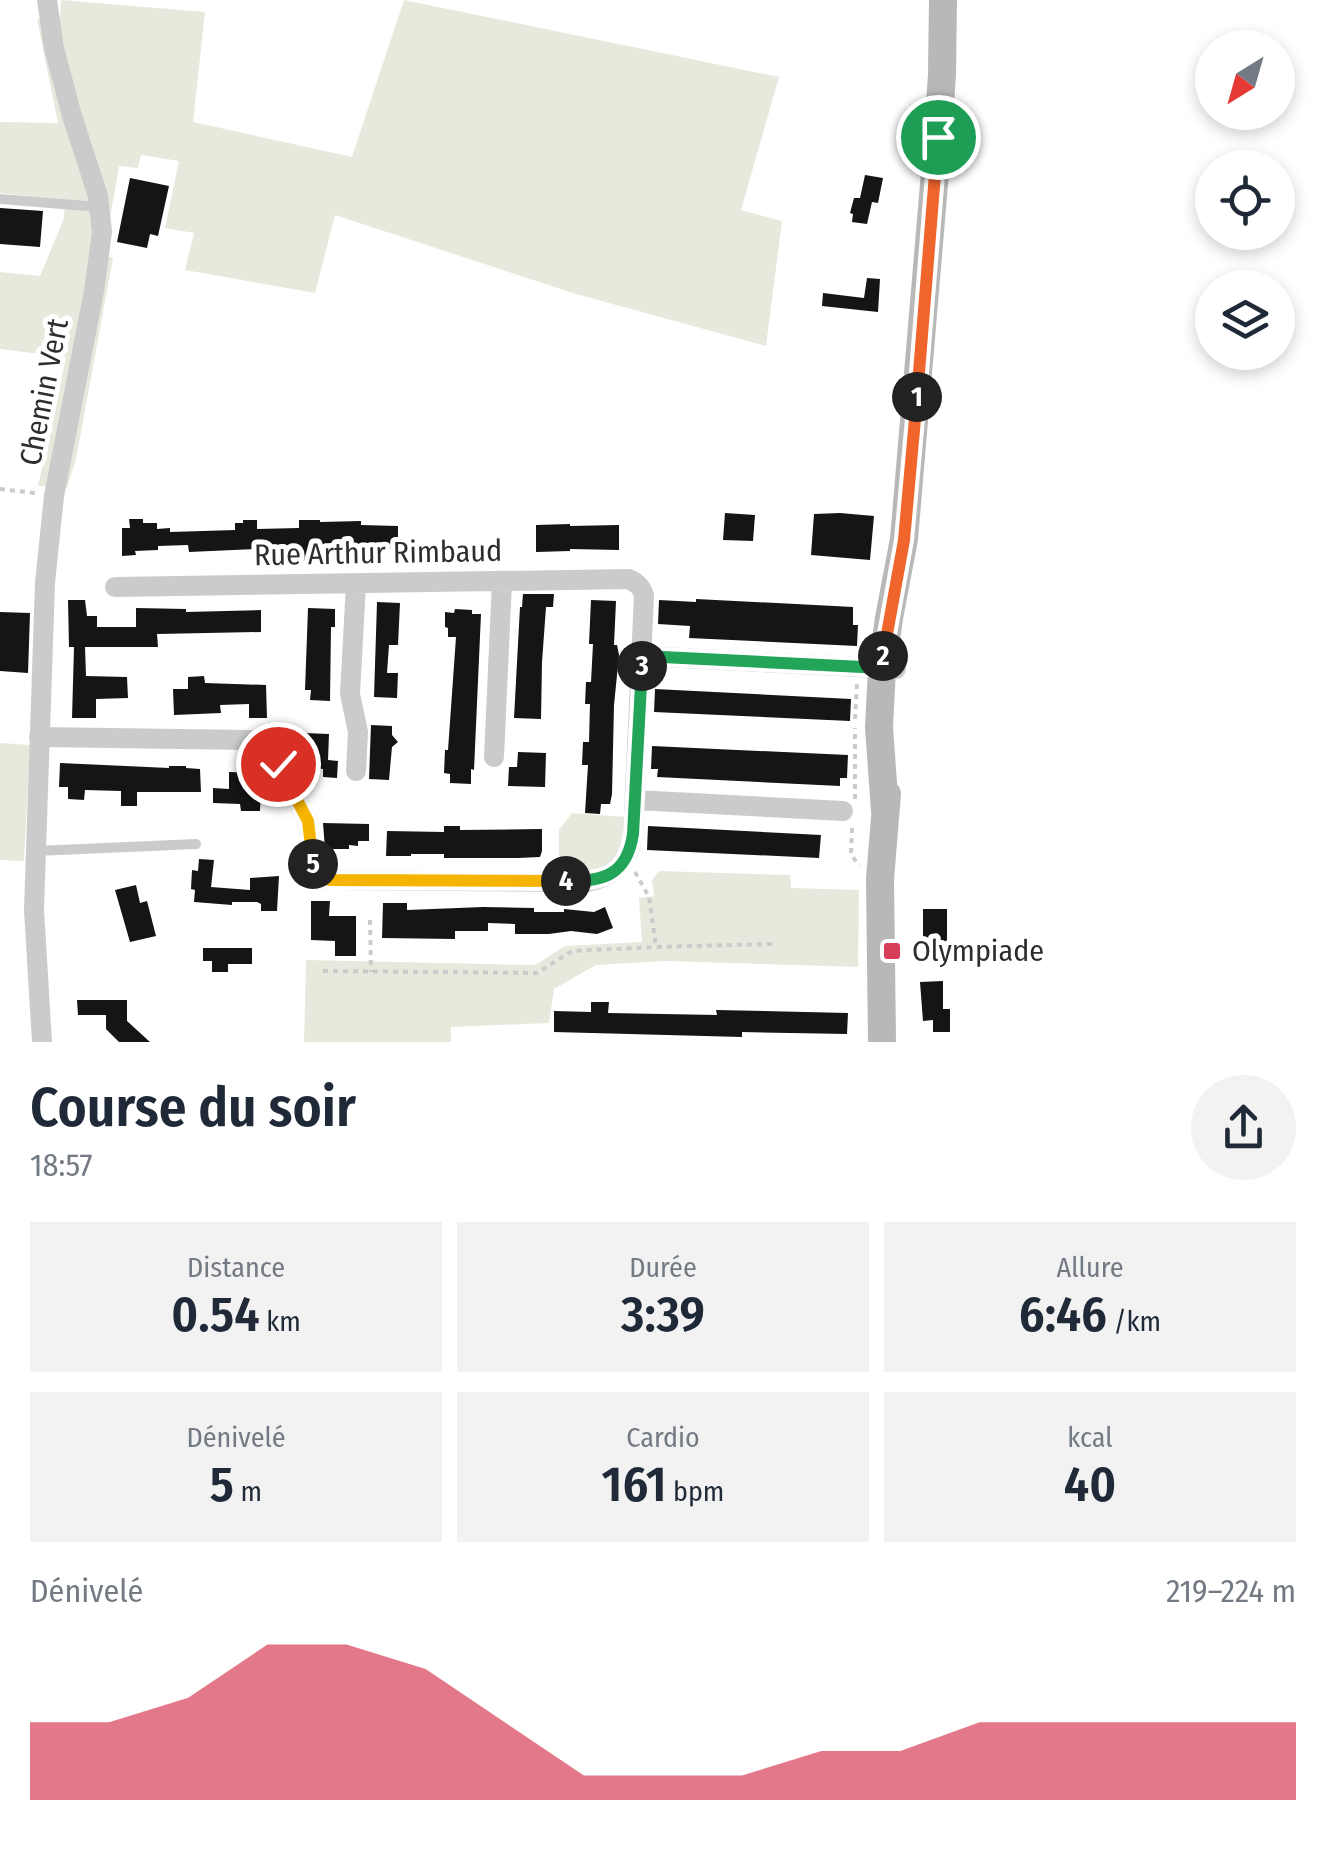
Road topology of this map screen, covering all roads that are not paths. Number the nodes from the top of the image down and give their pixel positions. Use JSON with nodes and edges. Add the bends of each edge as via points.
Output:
{"nodes":[{"id":1,"x":48,"y":0,"type":"edge"},
{"id":2,"x":942,"y":0,"type":"edge"},
{"id":3,"x":0,"y":199,"type":"edge"},
{"id":4,"x":100,"y":207,"type":"junction"},
{"id":5,"x":502,"y":581,"type":"junction"},
{"id":6,"x":356,"y":584,"type":"junction"},
{"id":7,"x":115,"y":587,"type":"dead end"},
{"id":8,"x":642,"y":656,"type":"junction"},
{"id":9,"x":879,"y":668,"type":"junction"},
{"id":10,"x":39,"y":737,"type":"junction"},
{"id":11,"x":494,"y":758,"type":"dead end"},
{"id":12,"x":356,"y":771,"type":"dead end"},
{"id":13,"x":634,"y":800,"type":"junction"},
{"id":14,"x":850,"y":814,"type":"road end"},
{"id":15,"x":196,"y":844,"type":"dead end"},
{"id":16,"x":35,"y":851,"type":"junction"},
{"id":17,"x":42,"y":1042,"type":"edge"},
{"id":18,"x":882,"y":1042,"type":"edge"}],
"edges":[{"from":1,"to":4,"type":"street","name":"Chemin Vert","via":[[54,48]]},
{"from":2,"to":9,"type":"main road","via":[[938,137],[904,540]]},
{"from":3,"to":4,"type":"lane"},
{"from":4,"to":10,"type":"street","name":"Chemin Vert","via":[[100,255],[54,496]]},
{"from":5,"to":6,"type":"street","name":"Rue Arthur Rimbaud"},
{"from":5,"to":8,"type":"street","name":"Rue Arthur Rimbaud","via":[[629,579],[644,596]]},
{"from":5,"to":11,"type":"street"},
{"from":6,"to":7,"type":"street","name":"Rue Arthur Rimbaud"},
{"from":6,"to":12,"type":"street","via":[[350,694],[358,732]]},
{"from":8,"to":9,"type":"street"},
{"from":8,"to":13,"type":"street"},
{"from":9,"to":18,"type":"main road"},
{"from":10,"to":13,"type":"street","via":[[259,743],[308,821],[317,874],[329,880],[585,882],[611,874],[624,861]]},
{"from":10,"to":16,"type":"street","name":"Chemin Vert"},
{"from":13,"to":14,"type":"street"},
{"from":15,"to":16,"type":"lane"},
{"from":16,"to":17,"type":"street","name":"Chemin Vert"}]}
